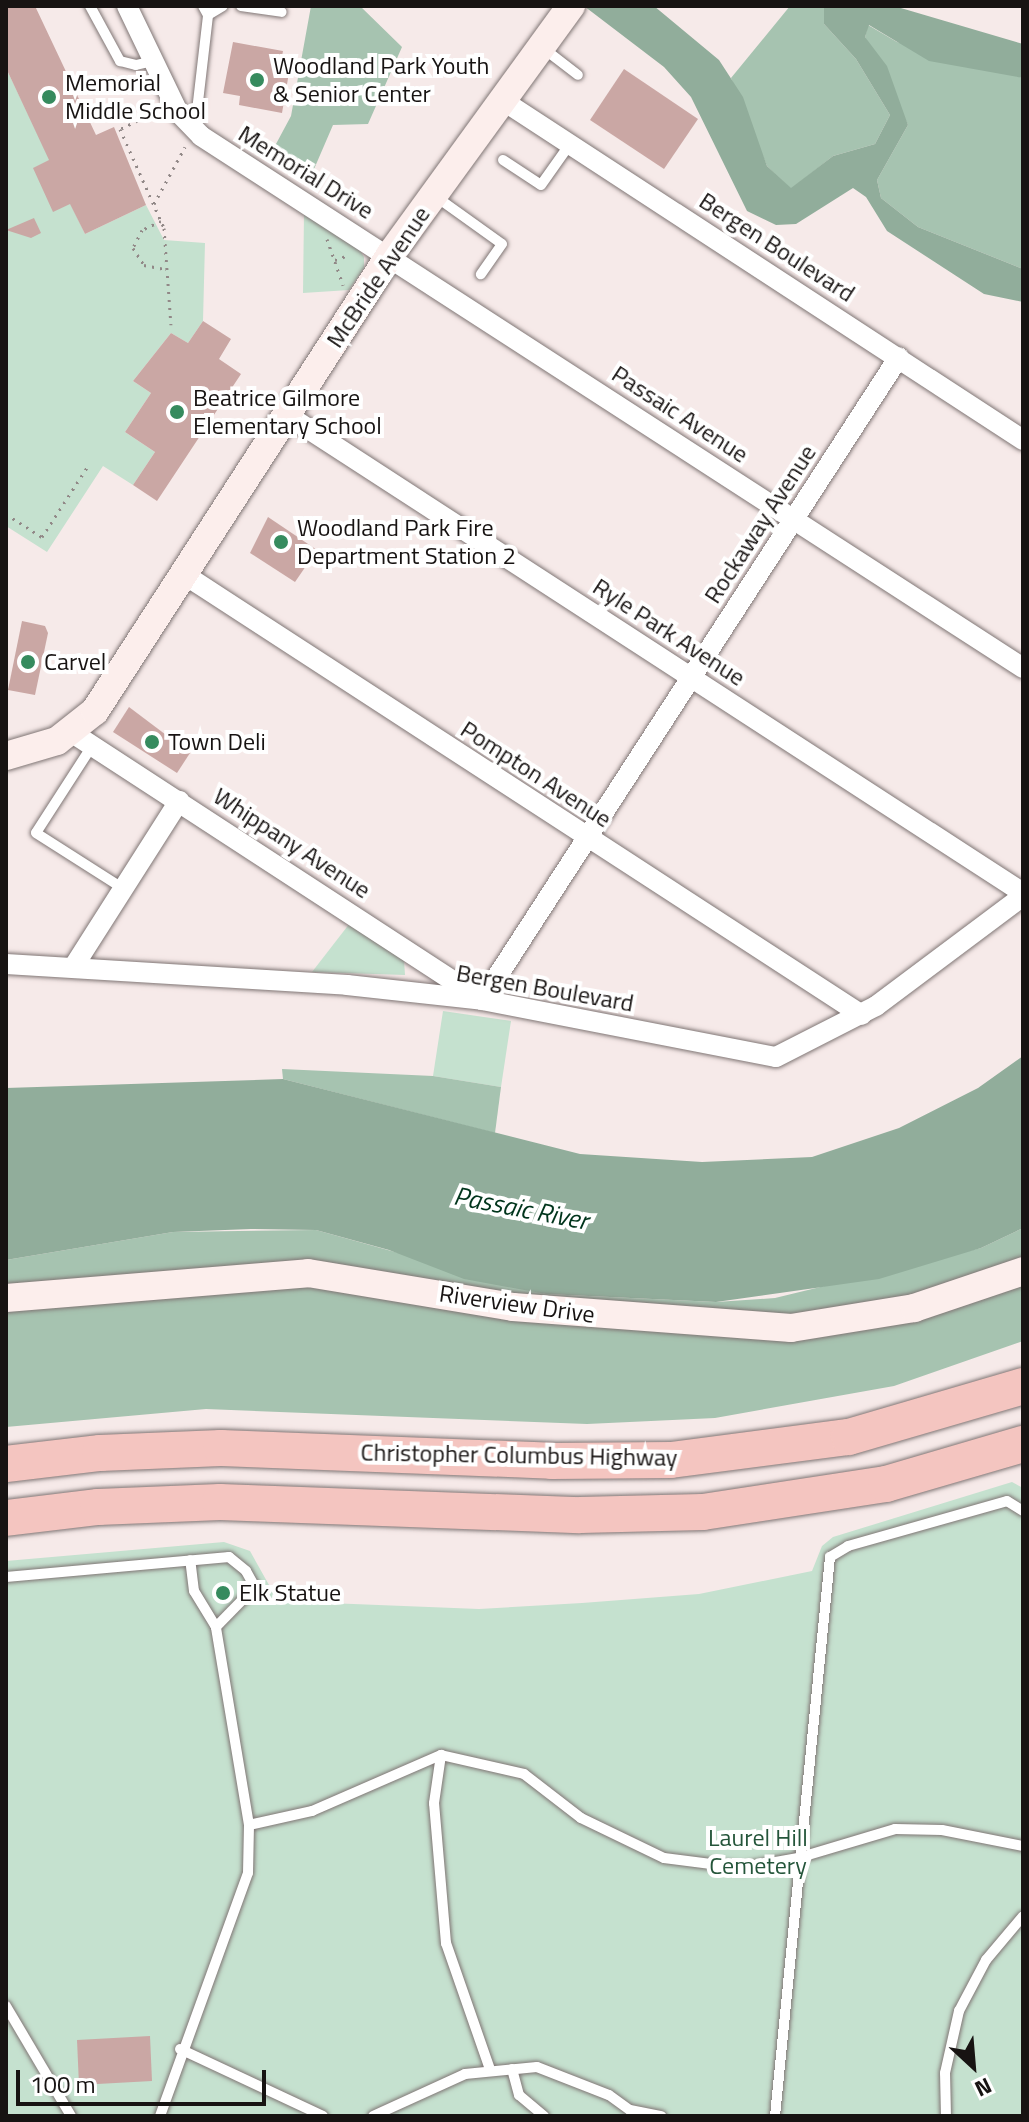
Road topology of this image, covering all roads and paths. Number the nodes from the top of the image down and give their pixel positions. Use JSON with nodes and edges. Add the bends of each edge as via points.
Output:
{"nodes":[{"id":1,"x":90,"y":6,"type":"edge"},
{"id":2,"x":223,"y":6,"type":"edge"},
{"id":3,"x":241,"y":6,"type":"edge"},
{"id":4,"x":132,"y":7,"type":"edge"},
{"id":5,"x":570,"y":7,"type":"edge"},
{"id":6,"x":206,"y":11,"type":"edge"},
{"id":7,"x":282,"y":12,"type":"dead end"},
{"id":8,"x":541,"y":46,"type":"junction"},
{"id":9,"x":153,"y":61,"type":"junction"},
{"id":10,"x":578,"y":75,"type":"dead end"},
{"id":11,"x":502,"y":100,"type":"junction"},
{"id":12,"x":173,"y":104,"type":"junction"},
{"id":13,"x":195,"y":130,"type":"junction"},
{"id":14,"x":570,"y":144,"type":"junction"},
{"id":15,"x":503,"y":160,"type":"dead end"},
{"id":16,"x":433,"y":195,"type":"junction"},
{"id":17,"x":154,"y":204,"type":"junction"},
{"id":18,"x":331,"y":218,"type":"junction"},
{"id":19,"x":161,"y":221,"type":"junction"},
{"id":20,"x":390,"y":255,"type":"junction"},
{"id":21,"x":167,"y":269,"type":"junction"},
{"id":22,"x":481,"y":274,"type":"dead end"},
{"id":23,"x":362,"y":298,"type":"junction"},
{"id":24,"x":171,"y":325,"type":"dead end"},
{"id":25,"x":899,"y":357,"type":"junction"},
{"id":26,"x":287,"y":415,"type":"junction"},
{"id":27,"x":1023,"y":440,"type":"edge"},
{"id":28,"x":88,"y":466,"type":"dead end"},
{"id":29,"x":6,"y":514,"type":"edge"},
{"id":30,"x":794,"y":519,"type":"junction"},
{"id":31,"x":185,"y":575,"type":"junction"},
{"id":32,"x":1023,"y":668,"type":"edge"},
{"id":33,"x":691,"y":677,"type":"junction"},
{"id":34,"x":82,"y":739,"type":"junction"},
{"id":35,"x":6,"y":756,"type":"edge"},
{"id":36,"x":179,"y":801,"type":"junction"},
{"id":37,"x":587,"y":839,"type":"junction"},
{"id":38,"x":124,"y":889,"type":"junction"},
{"id":39,"x":1023,"y":894,"type":"edge"},
{"id":40,"x":6,"y":964,"type":"edge"},
{"id":41,"x":74,"y":966,"type":"junction"},
{"id":42,"x":482,"y":1000,"type":"junction"},
{"id":43,"x":862,"y":1015,"type":"junction"},
{"id":44,"x":1023,"y":1271,"type":"edge"},
{"id":45,"x":6,"y":1298,"type":"edge"},
{"id":46,"x":1023,"y":1386,"type":"edge"},
{"id":47,"x":1023,"y":1444,"type":"edge"},
{"id":48,"x":6,"y":1464,"type":"edge"},
{"id":49,"x":1023,"y":1511,"type":"edge"},
{"id":50,"x":6,"y":1518,"type":"edge"},
{"id":51,"x":190,"y":1560,"type":"junction"},
{"id":52,"x":6,"y":1577,"type":"edge"},
{"id":53,"x":216,"y":1627,"type":"junction"},
{"id":54,"x":441,"y":1755,"type":"junction"},
{"id":55,"x":249,"y":1825,"type":"junction"},
{"id":56,"x":1022,"y":1847,"type":"edge"},
{"id":57,"x":798,"y":1858,"type":"junction"},
{"id":58,"x":1023,"y":1916,"type":"edge"},
{"id":59,"x":6,"y":2006,"type":"edge"},
{"id":60,"x":180,"y":2049,"type":"junction"},
{"id":61,"x":490,"y":2069,"type":"junction"},
{"id":62,"x":512,"y":2069,"type":"junction"},
{"id":63,"x":630,"y":2110,"type":"junction"},
{"id":64,"x":648,"y":2114,"type":"edge"},
{"id":65,"x":71,"y":2116,"type":"edge"},
{"id":66,"x":160,"y":2116,"type":"edge"},
{"id":67,"x":323,"y":2116,"type":"edge"},
{"id":68,"x":373,"y":2116,"type":"edge"},
{"id":69,"x":544,"y":2116,"type":"edge"},
{"id":70,"x":617,"y":2116,"type":"edge"},
{"id":71,"x":661,"y":2116,"type":"edge"},
{"id":72,"x":775,"y":2116,"type":"edge"},
{"id":73,"x":946,"y":2116,"type":"edge"}],
"edges":[{"from":1,"to":9,"type":"lane","via":[[120,61]]},
{"from":2,"to":6,"type":"lane"},
{"from":3,"to":7,"type":"lane"},
{"from":4,"to":9,"type":"street","name":"Memorial Drive"},
{"from":5,"to":8,"type":"street","name":"McBride Avenue"},
{"from":6,"to":13,"type":"lane"},
{"from":8,"to":10,"type":"lane"},
{"from":8,"to":11,"type":"street","name":"McBride Avenue"},
{"from":9,"to":12,"type":"street","name":"Memorial Drive"},
{"from":11,"to":14,"type":"street","name":"Bergen Boulevard"},
{"from":11,"to":16,"type":"street","name":"McBride Avenue"},
{"from":12,"to":13,"type":"street","name":"Memorial Drive"},
{"from":12,"to":17,"type":"path","via":[[120,129]]},
{"from":13,"to":17,"type":"path"},
{"from":13,"to":18,"type":"street","name":"Memorial Drive"},
{"from":14,"to":15,"type":"lane","via":[[541,185]]},
{"from":14,"to":25,"type":"street","name":"Bergen Boulevard"},
{"from":16,"to":20,"type":"street","name":"McBride Avenue"},
{"from":16,"to":22,"type":"lane","via":[[502,244]]},
{"from":17,"to":19,"type":"path"},
{"from":18,"to":20,"type":"street","name":"Memorial Drive"},
{"from":18,"to":23,"type":"path","via":[[325,231],[344,287]]},
{"from":19,"to":21,"type":"path"},
{"from":19,"to":21,"type":"path","via":[[142,230],[133,248],[144,265]]},
{"from":20,"to":23,"type":"street","name":"McBride Avenue"},
{"from":20,"to":30,"type":"street","name":"Passaic Avenue"},
{"from":21,"to":24,"type":"path"},
{"from":23,"to":26,"type":"street","name":"McBride Avenue"},
{"from":25,"to":27,"type":"street","name":"Bergen Boulevard"},
{"from":25,"to":30,"type":"street","name":"Rockaway Avenue"},
{"from":26,"to":31,"type":"street","name":"McBride Avenue"},
{"from":26,"to":33,"type":"street","name":"Ryle Park Avenue"},
{"from":28,"to":29,"type":"path","via":[[42,537]]},
{"from":30,"to":32,"type":"street","name":"Passaic Avenue"},
{"from":30,"to":33,"type":"street","name":"Rockaway Avenue"},
{"from":31,"to":34,"type":"street","name":"McBride Avenue"},
{"from":31,"to":37,"type":"street","name":"Pompton Avenue"},
{"from":33,"to":37,"type":"street","name":"Rockaway Avenue"},
{"from":33,"to":39,"type":"street","name":"Ryle Park Avenue"},
{"from":34,"to":35,"type":"street","name":"McBride Avenue"},
{"from":34,"to":36,"type":"street","name":"Whippany Avenue"},
{"from":34,"to":38,"type":"lane","via":[[36,833]]},
{"from":36,"to":38,"type":"street"},
{"from":36,"to":42,"type":"street","name":"Whippany Avenue"},
{"from":37,"to":42,"type":"street","name":"Rockaway Avenue"},
{"from":37,"to":43,"type":"street","name":"Pompton Avenue"},
{"from":38,"to":41,"type":"street"},
{"from":39,"to":43,"type":"street","name":"Bergen Boulevard"},
{"from":40,"to":41,"type":"street","name":"Bergen Boulevard"},
{"from":41,"to":42,"type":"street","name":"Bergen Boulevard"},
{"from":42,"to":43,"type":"street","name":"Bergen Boulevard","via":[[763,1057],[790,1053]]},
{"from":44,"to":45,"type":"street","name":"Riverview Drive","via":[[914,1308],[791,1328],[513,1307],[308,1273]]},
{"from":46,"to":48,"type":"highway","name":"Christopher Columbus Highway","via":[[849,1437],[671,1460],[552,1461],[221,1448]]},
{"from":47,"to":50,"type":"highway","via":[[871,1487],[703,1512],[580,1515],[220,1502],[98,1507]]},
{"from":49,"to":57,"type":"lane","via":[[1007,1501],[848,1546],[830,1557]]},
{"from":51,"to":52,"type":"lane"},
{"from":51,"to":53,"type":"lane","via":[[194,1591]]},
{"from":51,"to":53,"type":"lane","via":[[229,1557],[255,1587]]},
{"from":53,"to":55,"type":"lane"},
{"from":54,"to":55,"type":"lane","via":[[312,1811]]},
{"from":54,"to":57,"type":"lane","via":[[524,1774],[581,1818],[664,1858],[742,1868]]},
{"from":54,"to":61,"type":"lane","via":[[434,1803],[446,1943]]},
{"from":55,"to":60,"type":"lane","via":[[248,1873]]},
{"from":56,"to":57,"type":"lane","via":[[942,1830],[895,1829]]},
{"from":57,"to":72,"type":"lane"},
{"from":58,"to":73,"type":"lane","via":[[986,1960],[959,2011],[945,2073]]},
{"from":59,"to":65,"type":"lane"},
{"from":60,"to":66,"type":"lane"},
{"from":60,"to":67,"type":"lane"},
{"from":61,"to":62,"type":"lane"},
{"from":61,"to":68,"type":"lane","via":[[465,2074]]},
{"from":62,"to":63,"type":"lane","via":[[537,2067],[570,2076]]},
{"from":62,"to":69,"type":"lane","via":[[519,2095]]},
{"from":63,"to":64,"type":"lane"},
{"from":63,"to":70,"type":"lane"},
{"from":64,"to":71,"type":"lane"}]}
